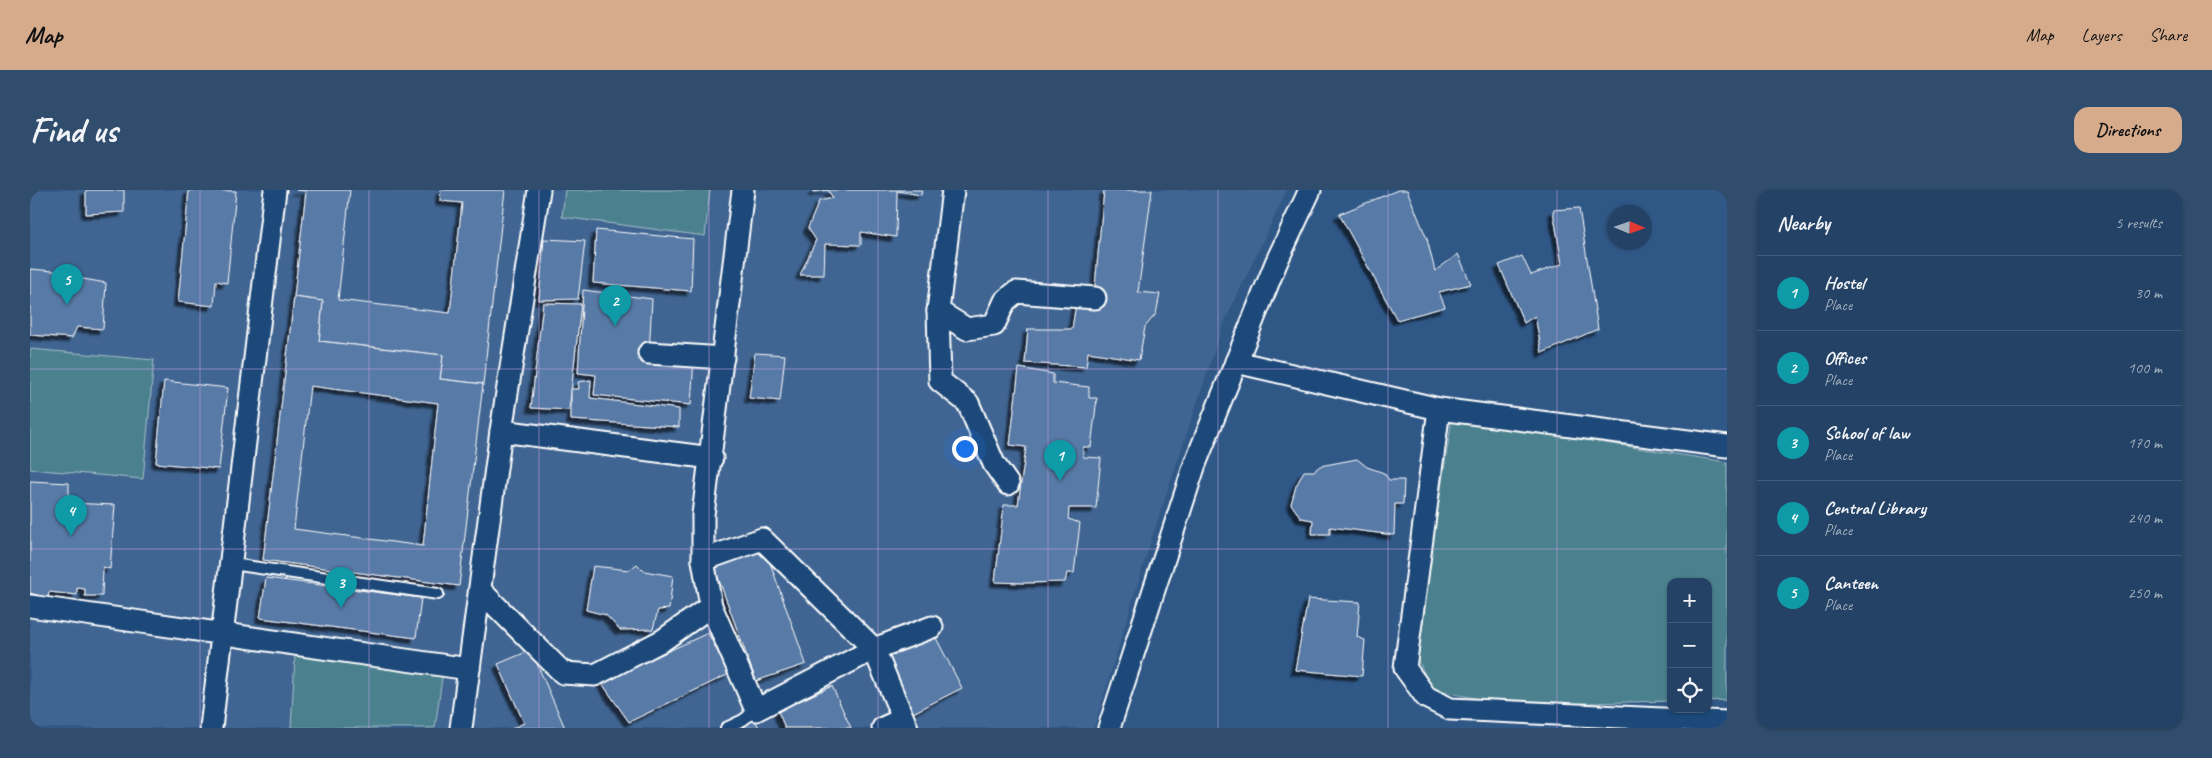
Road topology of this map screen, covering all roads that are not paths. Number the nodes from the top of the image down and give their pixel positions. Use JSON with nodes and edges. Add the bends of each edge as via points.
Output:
{"nodes":[{"id":1,"x":275,"y":190,"type":"edge"},
{"id":2,"x":538,"y":190,"type":"edge"},
{"id":3,"x":743,"y":190,"type":"edge"},
{"id":4,"x":953,"y":190,"type":"edge"},
{"id":5,"x":1310,"y":190,"type":"edge"},
{"id":6,"x":1095,"y":298,"type":"dead end"},
{"id":7,"x":938,"y":312,"type":"junction"},
{"id":8,"x":649,"y":353,"type":"dead end"},
{"id":9,"x":723,"y":358,"type":"junction"},
{"id":10,"x":1236,"y":362,"type":"junction"},
{"id":11,"x":1439,"y":409,"type":"junction"},
{"id":12,"x":501,"y":431,"type":"junction"},
{"id":13,"x":1727,"y":446,"type":"edge"},
{"id":14,"x":712,"y":458,"type":"junction"},
{"id":15,"x":1008,"y":484,"type":"dead end"},
{"id":16,"x":703,"y":560,"type":"junction"},
{"id":17,"x":232,"y":564,"type":"junction"},
{"id":18,"x":480,"y":590,"type":"junction"},
{"id":19,"x":438,"y":594,"type":"dead end"},
{"id":20,"x":30,"y":606,"type":"edge"},
{"id":21,"x":711,"y":606,"type":"junction"},
{"id":22,"x":932,"y":627,"type":"dead end"},
{"id":23,"x":223,"y":632,"type":"junction"},
{"id":24,"x":874,"y":649,"type":"junction"},
{"id":25,"x":469,"y":669,"type":"junction"},
{"id":26,"x":756,"y":710,"type":"junction"},
{"id":27,"x":1727,"y":722,"type":"edge"},
{"id":28,"x":905,"y":723,"type":"edge"},
{"id":29,"x":212,"y":728,"type":"edge"},
{"id":30,"x":461,"y":728,"type":"edge"},
{"id":31,"x":726,"y":728,"type":"edge"},
{"id":32,"x":883,"y":728,"type":"edge"},
{"id":33,"x":1109,"y":728,"type":"edge"}],
"edges":[{"from":1,"to":17,"type":"street"},
{"from":2,"to":12,"type":"street"},
{"from":3,"to":9,"type":"street"},
{"from":4,"to":7,"type":"street"},
{"from":5,"to":10,"type":"street"},
{"from":6,"to":7,"type":"street","via":[[1016,292],[1005,301],[994,326],[967,329]]},
{"from":7,"to":15,"type":"street","via":[[940,381],[968,403],[994,464]]},
{"from":8,"to":9,"type":"street"},
{"from":9,"to":14,"type":"street"},
{"from":10,"to":11,"type":"street"},
{"from":10,"to":33,"type":"street","via":[[1195,464]]},
{"from":11,"to":13,"type":"street"},
{"from":11,"to":27,"type":"street","via":[[1405,668],[1426,696],[1450,709]]},
{"from":12,"to":14,"type":"street"},
{"from":12,"to":18,"type":"street"},
{"from":14,"to":16,"type":"street","via":[[703,515]]},
{"from":16,"to":21,"type":"street"},
{"from":16,"to":24,"type":"street","via":[[762,539]]},
{"from":17,"to":19,"type":"lane"},
{"from":17,"to":23,"type":"street"},
{"from":18,"to":21,"type":"street","via":[[562,673],[595,675],[663,640]]},
{"from":18,"to":25,"type":"street"},
{"from":20,"to":23,"type":"street"},
{"from":21,"to":26,"type":"street"},
{"from":22,"to":24,"type":"street"},
{"from":23,"to":25,"type":"street"},
{"from":23,"to":29,"type":"street"},
{"from":24,"to":26,"type":"street"},
{"from":24,"to":28,"type":"street"},
{"from":25,"to":30,"type":"street"},
{"from":26,"to":31,"type":"lane"},
{"from":28,"to":32,"type":"street"}]}
